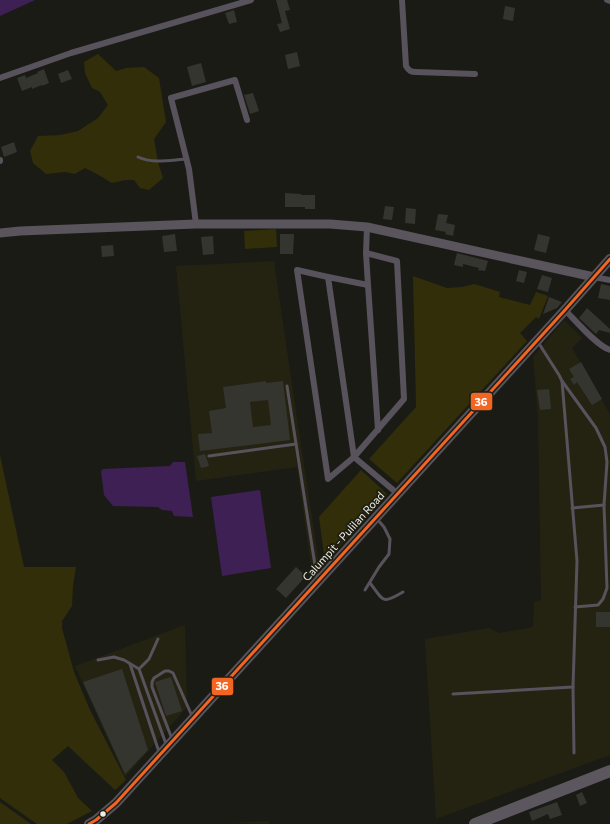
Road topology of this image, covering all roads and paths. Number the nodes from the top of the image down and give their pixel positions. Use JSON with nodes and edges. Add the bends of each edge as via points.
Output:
{"nodes":[{"id":1,"x":251,"y":0,"type":"edge"},
{"id":2,"x":402,"y":0,"type":"edge"},
{"id":3,"x":607,"y":0,"type":"edge"},
{"id":4,"x":610,"y":1,"type":"edge"},
{"id":5,"x":475,"y":74,"type":"dead end"},
{"id":6,"x":0,"y":78,"type":"edge"},
{"id":7,"x":247,"y":120,"type":"dead end"},
{"id":8,"x":138,"y":157,"type":"dead end"},
{"id":9,"x":187,"y":159,"type":"junction"},
{"id":10,"x":196,"y":224,"type":"junction"},
{"id":11,"x":367,"y":227,"type":"junction"},
{"id":12,"x":0,"y":233,"type":"edge"},
{"id":13,"x":366,"y":252,"type":"junction"},
{"id":14,"x":610,"y":259,"type":"edge"},
{"id":15,"x":328,"y":277,"type":"junction"},
{"id":16,"x":594,"y":277,"type":"junction"},
{"id":17,"x":610,"y":280,"type":"edge"},
{"id":18,"x":368,"y":285,"type":"junction"},
{"id":19,"x":565,"y":310,"type":"junction"},
{"id":20,"x":537,"y":341,"type":"junction"},
{"id":21,"x":610,"y":350,"type":"edge"},
{"id":22,"x":562,"y":381,"type":"junction"},
{"id":23,"x":287,"y":386,"type":"dead end"},
{"id":24,"x":378,"y":430,"type":"junction"},
{"id":25,"x":296,"y":444,"type":"junction"},
{"id":26,"x":209,"y":456,"type":"dead end"},
{"id":27,"x":354,"y":457,"type":"junction"},
{"id":28,"x":398,"y":494,"type":"junction"},
{"id":29,"x":604,"y":505,"type":"junction"},
{"id":30,"x":572,"y":508,"type":"junction"},
{"id":31,"x":376,"y":517,"type":"junction"},
{"id":32,"x":317,"y":582,"type":"junction"},
{"id":33,"x":370,"y":583,"type":"junction"},
{"id":34,"x":365,"y":590,"type":"dead end"},
{"id":35,"x":403,"y":592,"type":"dead end"},
{"id":36,"x":575,"y":607,"type":"junction"},
{"id":37,"x":158,"y":639,"type":"dead end"},
{"id":38,"x":98,"y":660,"type":"dead end"},
{"id":39,"x":130,"y":664,"type":"junction"},
{"id":40,"x":139,"y":669,"type":"junction"},
{"id":41,"x":572,"y":687,"type":"junction"},
{"id":42,"x":453,"y":694,"type":"dead end"},
{"id":43,"x":193,"y":718,"type":"junction"},
{"id":44,"x":170,"y":743,"type":"junction"},
{"id":45,"x":574,"y":753,"type":"dead end"},
{"id":46,"x":160,"y":754,"type":"junction"},
{"id":47,"x":610,"y":772,"type":"edge"},
{"id":48,"x":476,"y":823,"type":"edge"},
{"id":49,"x":89,"y":824,"type":"edge"}],
"edges":[{"from":1,"to":6,"type":"street","via":[[71,53]]},
{"from":2,"to":5,"type":"street","via":[[408,70]]},
{"from":3,"to":4,"type":"street"},
{"from":7,"to":9,"type":"street","via":[[235,80],[171,98]]},
{"from":8,"to":9,"type":"lane","via":[[154,161]]},
{"from":9,"to":10,"type":"street"},
{"from":10,"to":11,"type":"street","via":[[330,224]]},
{"from":10,"to":12,"type":"street"},
{"from":11,"to":13,"type":"street"},
{"from":11,"to":16,"type":"street"},
{"from":13,"to":18,"type":"street"},
{"from":13,"to":24,"type":"street","via":[[397,261],[404,399]]},
{"from":14,"to":16,"type":"main road","name":"Calumpit - Pulilan Road"},
{"from":15,"to":18,"type":"street"},
{"from":15,"to":27,"type":"street"},
{"from":15,"to":27,"type":"street","via":[[297,270],[328,479]]},
{"from":16,"to":17,"type":"street"},
{"from":16,"to":19,"type":"main road","name":"Calumpit - Pulilan Road"},
{"from":18,"to":24,"type":"street"},
{"from":19,"to":20,"type":"main road","name":"Calumpit - Pulilan Road"},
{"from":19,"to":21,"type":"street","via":[[598,343]]},
{"from":20,"to":22,"type":"lane"},
{"from":20,"to":28,"type":"main road","name":"Calumpit - Pulilan Road"},
{"from":22,"to":29,"type":"lane","via":[[596,428],[605,447],[607,462]]},
{"from":22,"to":30,"type":"lane"},
{"from":23,"to":25,"type":"lane"},
{"from":24,"to":27,"type":"street"},
{"from":25,"to":26,"type":"lane"},
{"from":25,"to":32,"type":"lane"},
{"from":27,"to":28,"type":"street"},
{"from":28,"to":31,"type":"main road","name":"Calumpit - Pulilan Road"},
{"from":29,"to":30,"type":"lane"},
{"from":29,"to":36,"type":"lane","via":[[607,588],[598,605]]},
{"from":30,"to":36,"type":"lane","via":[[577,561]]},
{"from":31,"to":32,"type":"main road","name":"Calumpit - Pulilan Road"},
{"from":31,"to":33,"type":"lane","via":[[390,539],[388,554]]},
{"from":32,"to":43,"type":"main road","name":"Calumpit - Pulilan Road"},
{"from":33,"to":34,"type":"lane"},
{"from":33,"to":35,"type":"lane","via":[[381,598],[386,600]]},
{"from":36,"to":41,"type":"lane"},
{"from":37,"to":40,"type":"lane","via":[[149,659]]},
{"from":38,"to":39,"type":"lane","via":[[114,657]]},
{"from":39,"to":40,"type":"lane"},
{"from":39,"to":46,"type":"lane"},
{"from":40,"to":44,"type":"lane"},
{"from":41,"to":42,"type":"lane"},
{"from":41,"to":45,"type":"lane"},
{"from":43,"to":44,"type":"main road","name":"Calumpit - Pulilan Road"},
{"from":43,"to":44,"type":"lane","via":[[173,673],[165,671],[154,678],[152,687]]},
{"from":44,"to":46,"type":"main road","name":"Calumpit - Pulilan Road"},
{"from":46,"to":49,"type":"main road","name":"Calumpit - Pulilan Road","via":[[116,803]]},
{"from":47,"to":48,"type":"highway"}]}
